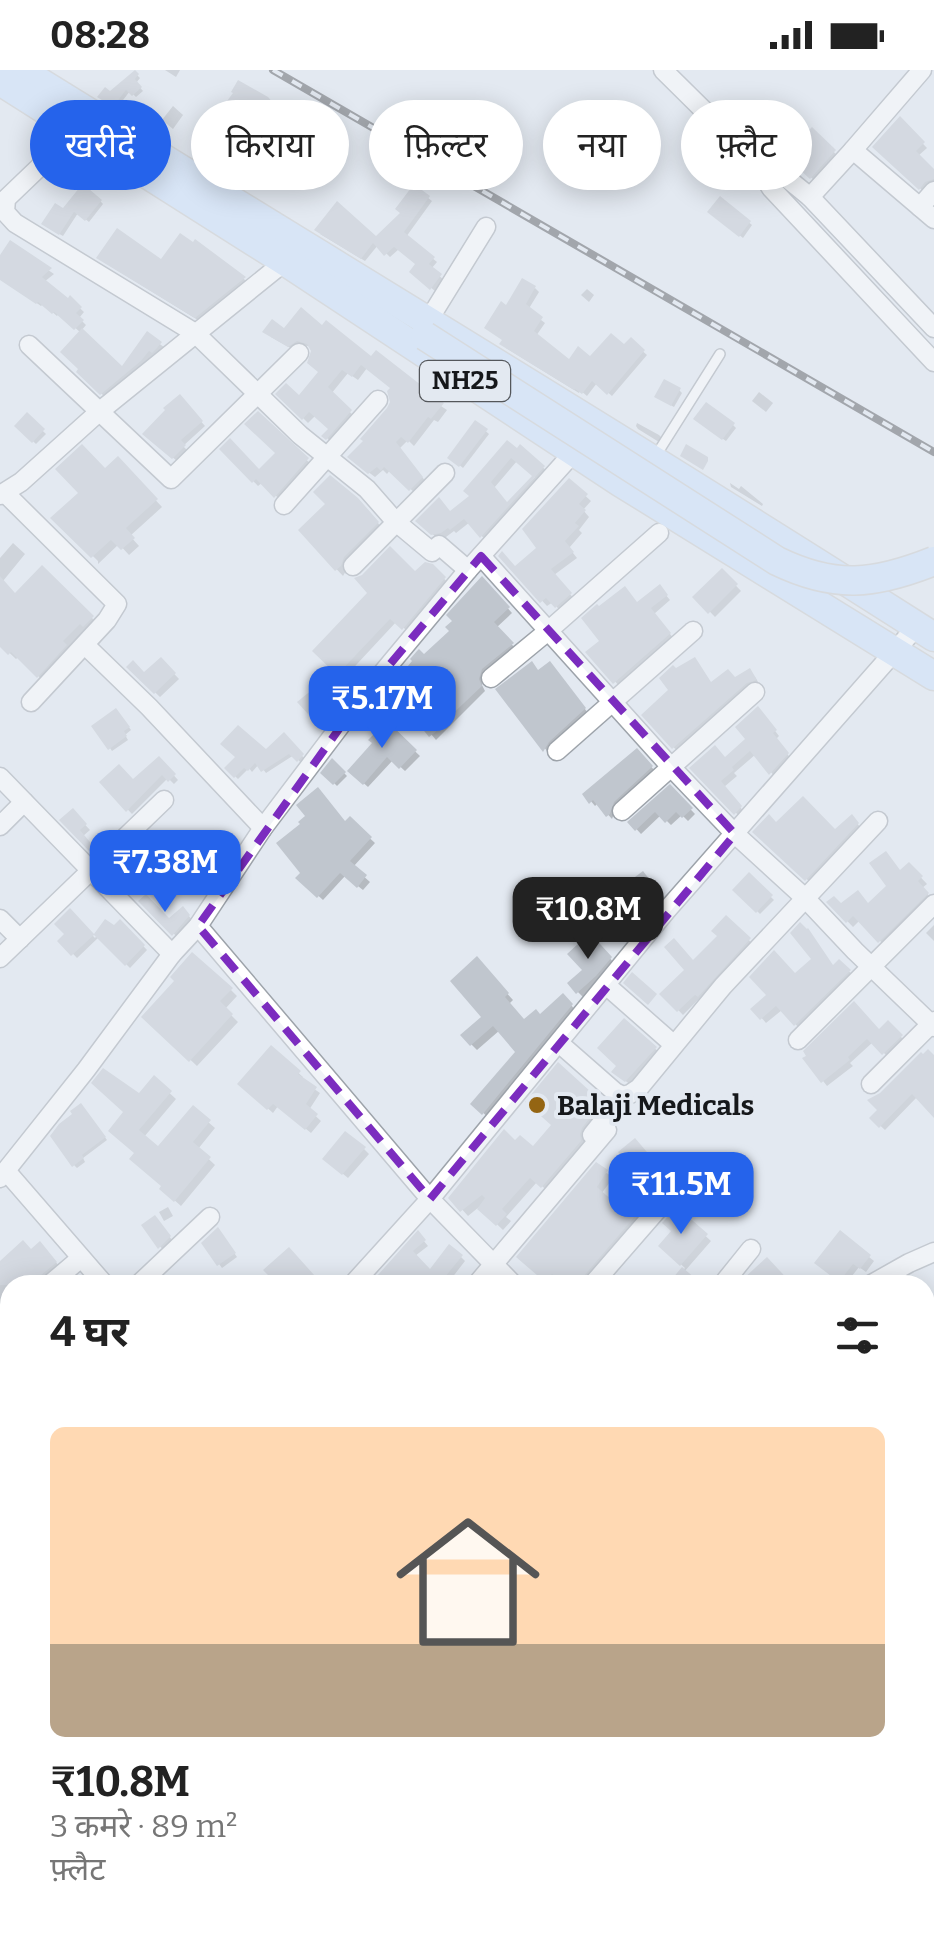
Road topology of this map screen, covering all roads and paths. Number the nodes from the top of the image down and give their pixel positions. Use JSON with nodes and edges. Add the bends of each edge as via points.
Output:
{"nodes":[{"id":1,"x":20,"y":70,"type":"edge"},
{"id":2,"x":663,"y":70,"type":"edge"},
{"id":3,"x":922,"y":70,"type":"edge"},
{"id":4,"x":0,"y":81,"type":"edge"},
{"id":5,"x":30,"y":100,"type":"edge"},
{"id":6,"x":693,"y":100,"type":"edge"},
{"id":7,"x":853,"y":150,"type":"junction"},
{"id":8,"x":30,"y":176,"type":"edge"},
{"id":9,"x":171,"y":183,"type":"edge"},
{"id":10,"x":773,"y":190,"type":"edge"},
{"id":11,"x":801,"y":190,"type":"edge"},
{"id":12,"x":934,"y":191,"type":"edge"},
{"id":13,"x":810,"y":197,"type":"junction"},
{"id":14,"x":927,"y":213,"type":"edge"},
{"id":15,"x":486,"y":227,"type":"dead end"},
{"id":16,"x":295,"y":254,"type":"junction"},
{"id":17,"x":370,"y":319,"type":"junction"},
{"id":18,"x":934,"y":328,"type":"edge"},
{"id":19,"x":427,"y":329,"type":"junction"},
{"id":20,"x":196,"y":333,"type":"junction"},
{"id":21,"x":28,"y":345,"type":"dead end"},
{"id":22,"x":299,"y":353,"type":"dead end"},
{"id":23,"x":720,"y":354,"type":"dead end"},
{"id":24,"x":934,"y":362,"type":"edge"},
{"id":25,"x":258,"y":396,"type":"junction"},
{"id":26,"x":378,"y":400,"type":"dead end"},
{"id":27,"x":100,"y":411,"type":"junction"},
{"id":28,"x":574,"y":452,"type":"junction"},
{"id":29,"x":328,"y":458,"type":"junction"},
{"id":30,"x":654,"y":459,"type":"junction"},
{"id":31,"x":444,"y":473,"type":"dead end"},
{"id":32,"x":3,"y":494,"type":"edge"},
{"id":33,"x":284,"y":505,"type":"dead end"},
{"id":34,"x":396,"y":522,"type":"junction"},
{"id":35,"x":660,"y":532,"type":"dead end"},
{"id":36,"x":481,"y":556,"type":"junction"},
{"id":37,"x":934,"y":561,"type":"edge"},
{"id":38,"x":353,"y":566,"type":"dead end"},
{"id":39,"x":468,"y":570,"type":"junction"},
{"id":40,"x":548,"y":631,"type":"junction"},
{"id":41,"x":693,"y":631,"type":"dead end"},
{"id":42,"x":926,"y":631,"type":"edge"},
{"id":43,"x":86,"y":644,"type":"junction"},
{"id":44,"x":896,"y":652,"type":"junction"},
{"id":45,"x":934,"y":676,"type":"edge"},
{"id":46,"x":491,"y":678,"type":"dead end"},
{"id":47,"x":755,"y":692,"type":"dead end"},
{"id":48,"x":32,"y":702,"type":"dead end"},
{"id":49,"x":612,"y":702,"type":"junction"},
{"id":50,"x":557,"y":751,"type":"dead end"},
{"id":51,"x":671,"y":768,"type":"junction"},
{"id":52,"x":0,"y":777,"type":"edge"},
{"id":53,"x":164,"y":800,"type":"dead end"},
{"id":54,"x":24,"y":802,"type":"junction"},
{"id":55,"x":622,"y":811,"type":"dead end"},
{"id":56,"x":878,"y":822,"type":"dead end"},
{"id":57,"x":0,"y":826,"type":"edge"},
{"id":58,"x":263,"y":828,"type":"junction"},
{"id":59,"x":734,"y":834,"type":"junction"},
{"id":60,"x":91,"y":872,"type":"junction"},
{"id":61,"x":805,"y":898,"type":"junction"},
{"id":62,"x":934,"y":904,"type":"edge"},
{"id":63,"x":0,"y":920,"type":"edge"},
{"id":64,"x":198,"y":926,"type":"junction"},
{"id":65,"x":20,"y":939,"type":"junction"},
{"id":66,"x":172,"y":954,"type":"junction"},
{"id":67,"x":0,"y":958,"type":"edge"},
{"id":68,"x":870,"y":966,"type":"junction"},
{"id":69,"x":606,"y":985,"type":"junction"},
{"id":70,"x":933,"y":1024,"type":"edge"},
{"id":71,"x":798,"y":1040,"type":"dead end"},
{"id":72,"x":560,"y":1042,"type":"junction"},
{"id":73,"x":673,"y":1044,"type":"junction"},
{"id":74,"x":871,"y":1084,"type":"dead end"},
{"id":75,"x":622,"y":1096,"type":"junction"},
{"id":76,"x":608,"y":1130,"type":"dead end"},
{"id":77,"x":3,"y":1175,"type":"edge"},
{"id":78,"x":430,"y":1199,"type":"junction"},
{"id":79,"x":210,"y":1217,"type":"dead end"},
{"id":80,"x":934,"y":1252,"type":"edge"},
{"id":81,"x":495,"y":1257,"type":"junction"},
{"id":82,"x":81,"y":1258,"type":"junction"},
{"id":83,"x":61,"y":1275,"type":"edge"},
{"id":84,"x":95,"y":1275,"type":"edge"},
{"id":85,"x":149,"y":1275,"type":"edge"},
{"id":86,"x":361,"y":1275,"type":"edge"},
{"id":87,"x":483,"y":1275,"type":"edge"},
{"id":88,"x":507,"y":1275,"type":"edge"},
{"id":89,"x":601,"y":1275,"type":"edge"},
{"id":90,"x":612,"y":1275,"type":"edge"},
{"id":91,"x":732,"y":1275,"type":"edge"},
{"id":92,"x":739,"y":1275,"type":"edge"},
{"id":93,"x":888,"y":1275,"type":"edge"}],
"edges":[{"from":1,"to":16,"type":"main road","number":"NH25"},
{"from":2,"to":6,"type":"street"},
{"from":3,"to":7,"type":"street"},
{"from":4,"to":5,"type":"main road","number":"NH25"},
{"from":7,"to":13,"type":"street"},
{"from":7,"to":14,"type":"street"},
{"from":8,"to":20,"type":"street","via":[[6,199],[14,223]]},
{"from":9,"to":16,"type":"main road","number":"NH25"},
{"from":10,"to":24,"type":"street"},
{"from":11,"to":13,"type":"street"},
{"from":12,"to":14,"type":"street"},
{"from":13,"to":18,"type":"street"},
{"from":15,"to":19,"type":"street"},
{"from":16,"to":17,"type":"main road","number":"NH25"},
{"from":16,"to":19,"type":"main road","number":"NH25","via":[[367,285]]},
{"from":16,"to":20,"type":"street"},
{"from":17,"to":19,"type":"main road"},
{"from":17,"to":28,"type":"main road","number":"NH25"},
{"from":19,"to":30,"type":"main road","number":"NH25"},
{"from":19,"to":37,"type":"main road","bridge":true,"via":[[802,573],[871,580]]},
{"from":20,"to":25,"type":"street"},
{"from":20,"to":27,"type":"street"},
{"from":21,"to":27,"type":"street"},
{"from":22,"to":25,"type":"street"},
{"from":23,"to":30,"type":"lane"},
{"from":25,"to":27,"type":"street","via":[[170,480]]},
{"from":25,"to":29,"type":"street"},
{"from":26,"to":29,"type":"street"},
{"from":27,"to":32,"type":"street"},
{"from":28,"to":36,"type":"street"},
{"from":28,"to":44,"type":"main road","number":"NH25"},
{"from":29,"to":33,"type":"street"},
{"from":29,"to":34,"type":"street"},
{"from":30,"to":42,"type":"main road","number":"NH25"},
{"from":31,"to":34,"type":"street"},
{"from":32,"to":43,"type":"street","via":[[116,604]]},
{"from":34,"to":38,"type":"street"},
{"from":34,"to":39,"type":"street"},
{"from":35,"to":40,"type":"street"},
{"from":36,"to":39,"type":"street"},
{"from":36,"to":40,"type":"street"},
{"from":39,"to":58,"type":"street"},
{"from":40,"to":46,"type":"street"},
{"from":40,"to":49,"type":"street"},
{"from":41,"to":49,"type":"street"},
{"from":42,"to":44,"type":"street"},
{"from":43,"to":48,"type":"street"},
{"from":43,"to":58,"type":"street"},
{"from":44,"to":45,"type":"main road","number":"NH25"},
{"from":44,"to":59,"type":"street"},
{"from":47,"to":51,"type":"street"},
{"from":49,"to":50,"type":"street"},
{"from":49,"to":51,"type":"street"},
{"from":51,"to":55,"type":"street"},
{"from":51,"to":59,"type":"street"},
{"from":52,"to":54,"type":"street"},
{"from":53,"to":60,"type":"street"},
{"from":54,"to":57,"type":"street"},
{"from":54,"to":60,"type":"street"},
{"from":56,"to":61,"type":"street"},
{"from":58,"to":64,"type":"street"},
{"from":59,"to":61,"type":"street"},
{"from":59,"to":69,"type":"street"},
{"from":60,"to":65,"type":"street"},
{"from":60,"to":66,"type":"street"},
{"from":61,"to":68,"type":"street"},
{"from":61,"to":73,"type":"street"},
{"from":62,"to":68,"type":"street"},
{"from":63,"to":65,"type":"street"},
{"from":64,"to":66,"type":"street"},
{"from":64,"to":78,"type":"street"},
{"from":65,"to":67,"type":"street"},
{"from":66,"to":77,"type":"street"},
{"from":68,"to":70,"type":"street"},
{"from":68,"to":71,"type":"street"},
{"from":69,"to":72,"type":"street"},
{"from":69,"to":73,"type":"street"},
{"from":70,"to":74,"type":"street"},
{"from":72,"to":75,"type":"street"},
{"from":72,"to":78,"type":"street"},
{"from":73,"to":75,"type":"street","via":[[638,1088]]},
{"from":75,"to":81,"type":"street"},
{"from":76,"to":81,"type":"street"},
{"from":77,"to":82,"type":"street"},
{"from":78,"to":81,"type":"street"},
{"from":78,"to":86,"type":"street"},
{"from":79,"to":85,"type":"street"},
{"from":80,"to":93,"type":"street"},
{"from":81,"to":87,"type":"street"},
{"from":81,"to":88,"type":"street"},
{"from":82,"to":83,"type":"street"},
{"from":82,"to":84,"type":"street"},
{"from":89,"to":90,"type":"street","via":[[687,1184]]},
{"from":91,"to":92,"type":"street","via":[[754,1252]]}]}
